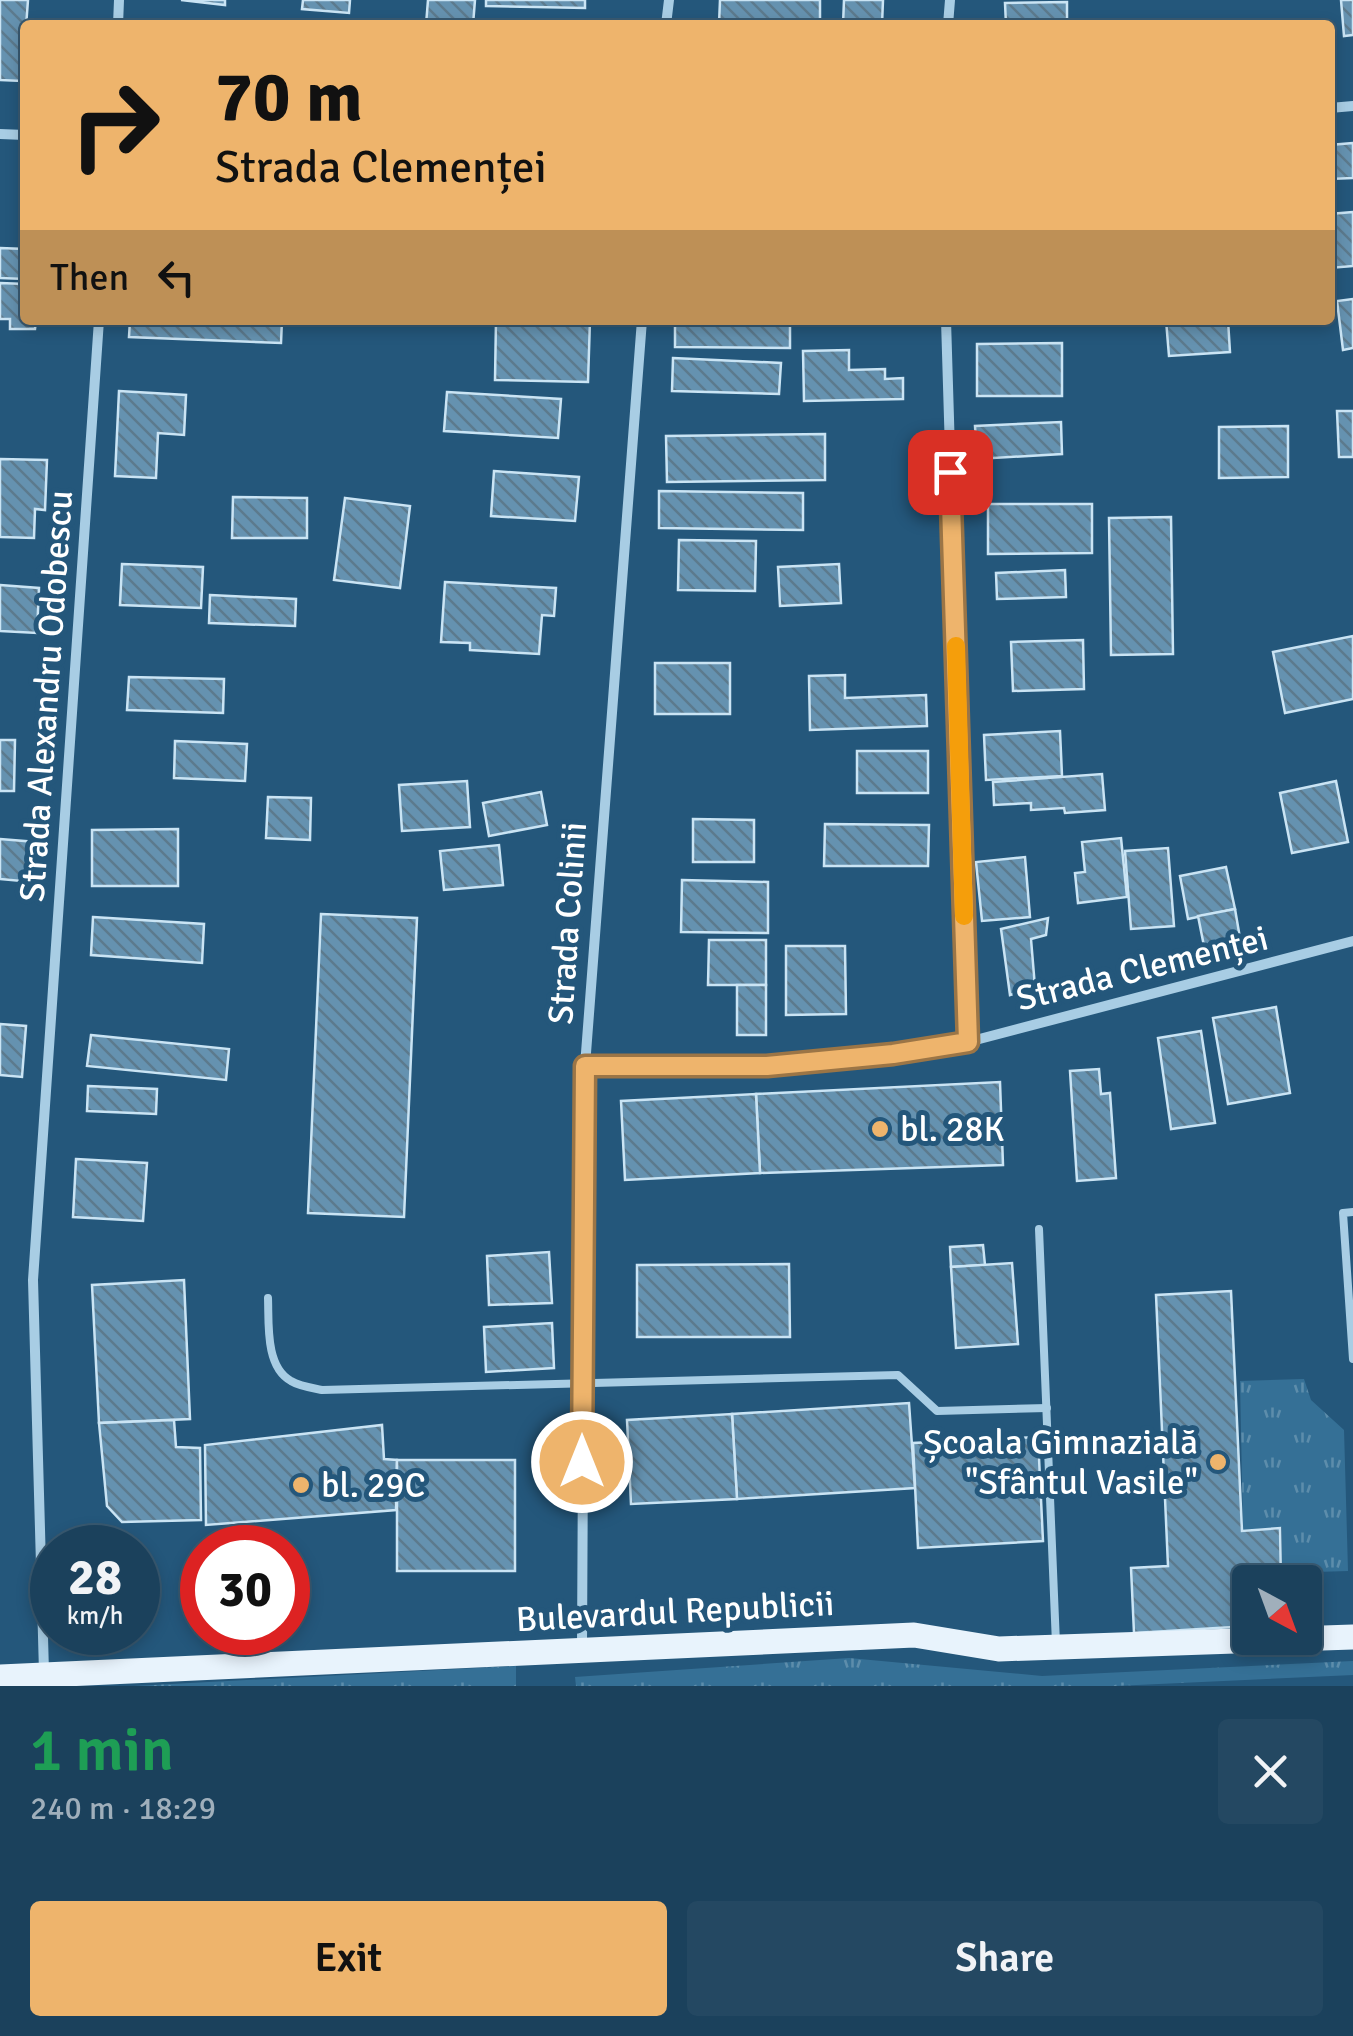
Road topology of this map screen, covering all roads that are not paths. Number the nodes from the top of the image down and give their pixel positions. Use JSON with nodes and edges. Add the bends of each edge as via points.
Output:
{"nodes":[{"id":1,"x":99,"y":325,"type":"edge"},
{"id":2,"x":642,"y":325,"type":"edge"},
{"id":3,"x":946,"y":325,"type":"edge"},
{"id":4,"x":1353,"y":942,"type":"edge"},
{"id":5,"x":968,"y":1042,"type":"junction"},
{"id":6,"x":585,"y":1066,"type":"junction"},
{"id":7,"x":1353,"y":1212,"type":"edge"},
{"id":8,"x":1038,"y":1229,"type":"dead end"},
{"id":9,"x":268,"y":1298,"type":"dead end"},
{"id":10,"x":1352,"y":1359,"type":"edge"},
{"id":11,"x":582,"y":1386,"type":"junction"},
{"id":12,"x":1048,"y":1408,"type":"junction"},
{"id":13,"x":1353,"y":1637,"type":"edge"},
{"id":14,"x":1056,"y":1648,"type":"junction"},
{"id":15,"x":582,"y":1651,"type":"junction"},
{"id":16,"x":44,"y":1674,"type":"junction"},
{"id":17,"x":0,"y":1677,"type":"edge"}],
"edges":[{"from":1,"to":16,"type":"street","name":"Strada Alexandru Odobescu","via":[[33,1280]]},
{"from":2,"to":6,"type":"street","name":"Strada Colinii"},
{"from":3,"to":5,"type":"street"},
{"from":4,"to":5,"type":"street","name":"Strada Clemenței"},
{"from":5,"to":6,"type":"street","name":"Strada Clemenței","via":[[767,1066]]},
{"from":6,"to":11,"type":"street","name":"Strada Colinii"},
{"from":7,"to":10,"type":"lane","via":[[1343,1213]]},
{"from":8,"to":12,"type":"lane"},
{"from":9,"to":11,"type":"lane","via":[[276,1365],[289,1381],[322,1390]]},
{"from":11,"to":12,"type":"lane","via":[[898,1375],[937,1411]]},
{"from":11,"to":15,"type":"street","name":"Strada Colinii"},
{"from":12,"to":14,"type":"lane"},
{"from":13,"to":14,"type":"main road","name":"Bulevardul Republicii"},
{"from":14,"to":15,"type":"main road","name":"Bulevardul Republicii","via":[[1000,1649],[914,1634]]},
{"from":15,"to":16,"type":"main road","name":"Bulevardul Republicii"},
{"from":16,"to":17,"type":"main road","name":"Bulevardul Republicii"}]}
